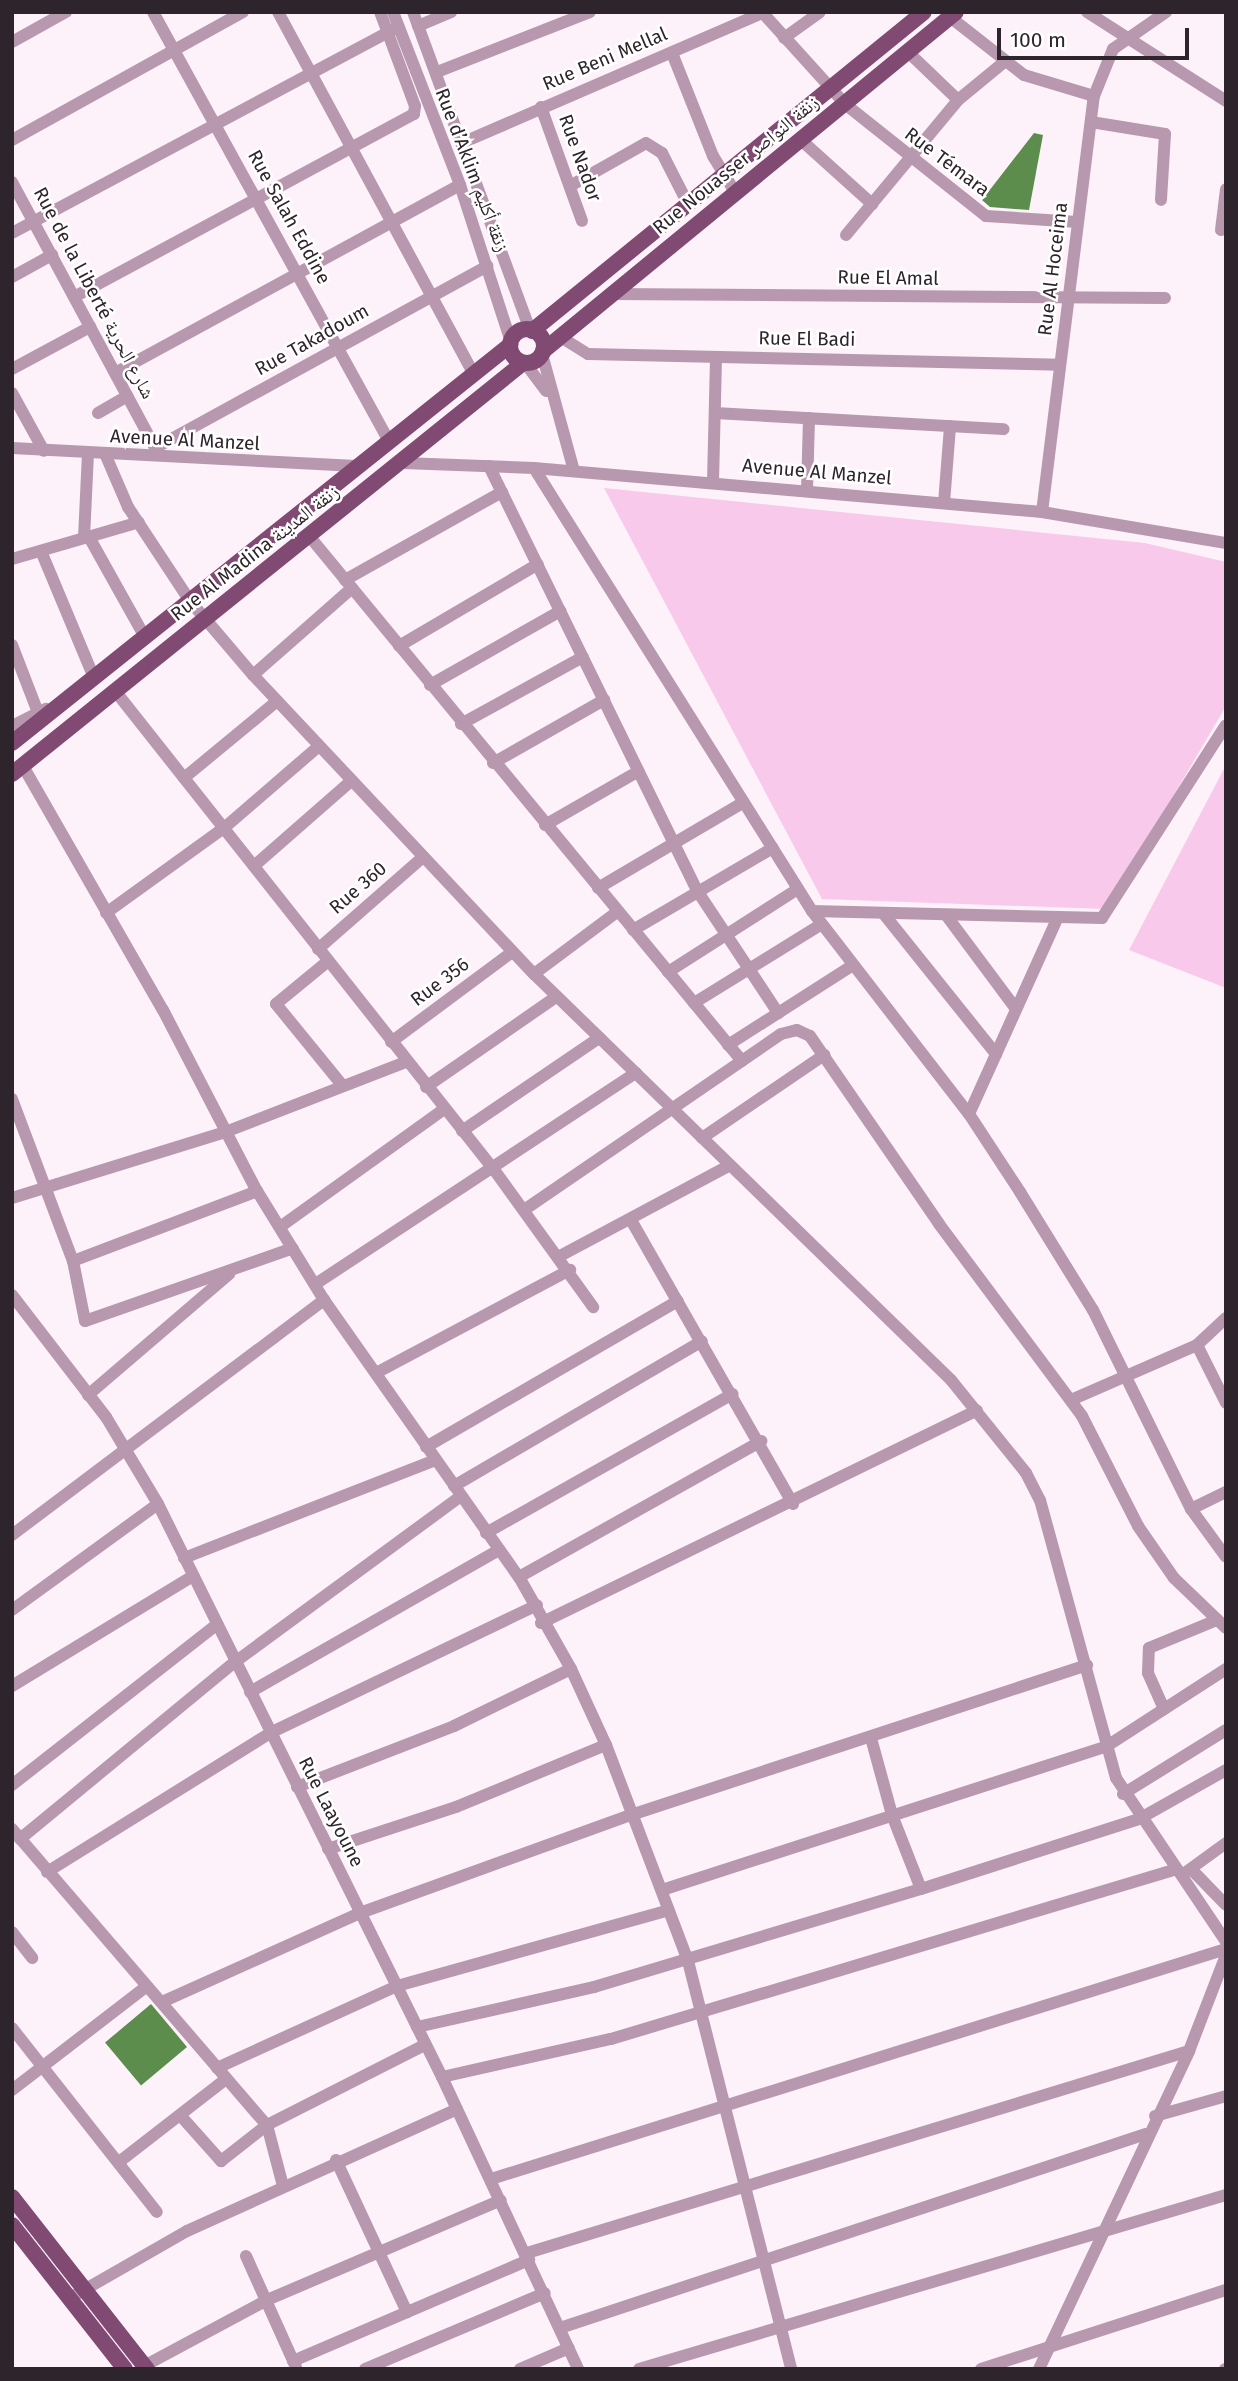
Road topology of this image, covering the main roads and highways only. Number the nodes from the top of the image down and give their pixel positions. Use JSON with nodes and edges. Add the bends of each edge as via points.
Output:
{"nodes":[{"id":1,"x":924,"y":12,"type":"edge"},
{"id":2,"x":953,"y":15,"type":"edge"},
{"id":3,"x":531,"y":331,"type":"junction"},
{"id":4,"x":511,"y":344,"type":"junction"},
{"id":5,"x":542,"y":352,"type":"junction"},
{"id":6,"x":524,"y":363,"type":"junction"},
{"id":7,"x":12,"y":743,"type":"edge"},
{"id":8,"x":18,"y":770,"type":"edge"},
{"id":9,"x":12,"y":2197,"type":"edge"},
{"id":10,"x":12,"y":2225,"type":"edge"},
{"id":11,"x":76,"y":2292,"type":"junction"},
{"id":12,"x":146,"y":2367,"type":"edge"},
{"id":13,"x":125,"y":2369,"type":"edge"}],
"edges":[{"from":1,"to":3,"type":"main road","name":"Rue Nouasser زنقة النواصر"},
{"from":2,"to":5,"type":"main road","name":"Rue Nouasser زنقة النواصر"},
{"from":3,"to":4,"type":"main road","via":[[516,334]]},
{"from":3,"to":5,"type":"main road","via":[[540,337]]},
{"from":4,"to":6,"type":"main road"},
{"from":4,"to":7,"type":"main road","name":"Rue Al Madina زنقة المدينة","via":[[94,678],[40,716]]},
{"from":5,"to":6,"type":"main road"},
{"from":6,"to":8,"type":"main road","name":"Rue Al Madina زنقة المدينة"},
{"from":9,"to":11,"type":"main road"},
{"from":10,"to":11,"type":"main road"},
{"from":11,"to":12,"type":"main road"},
{"from":11,"to":13,"type":"main road"}]}
